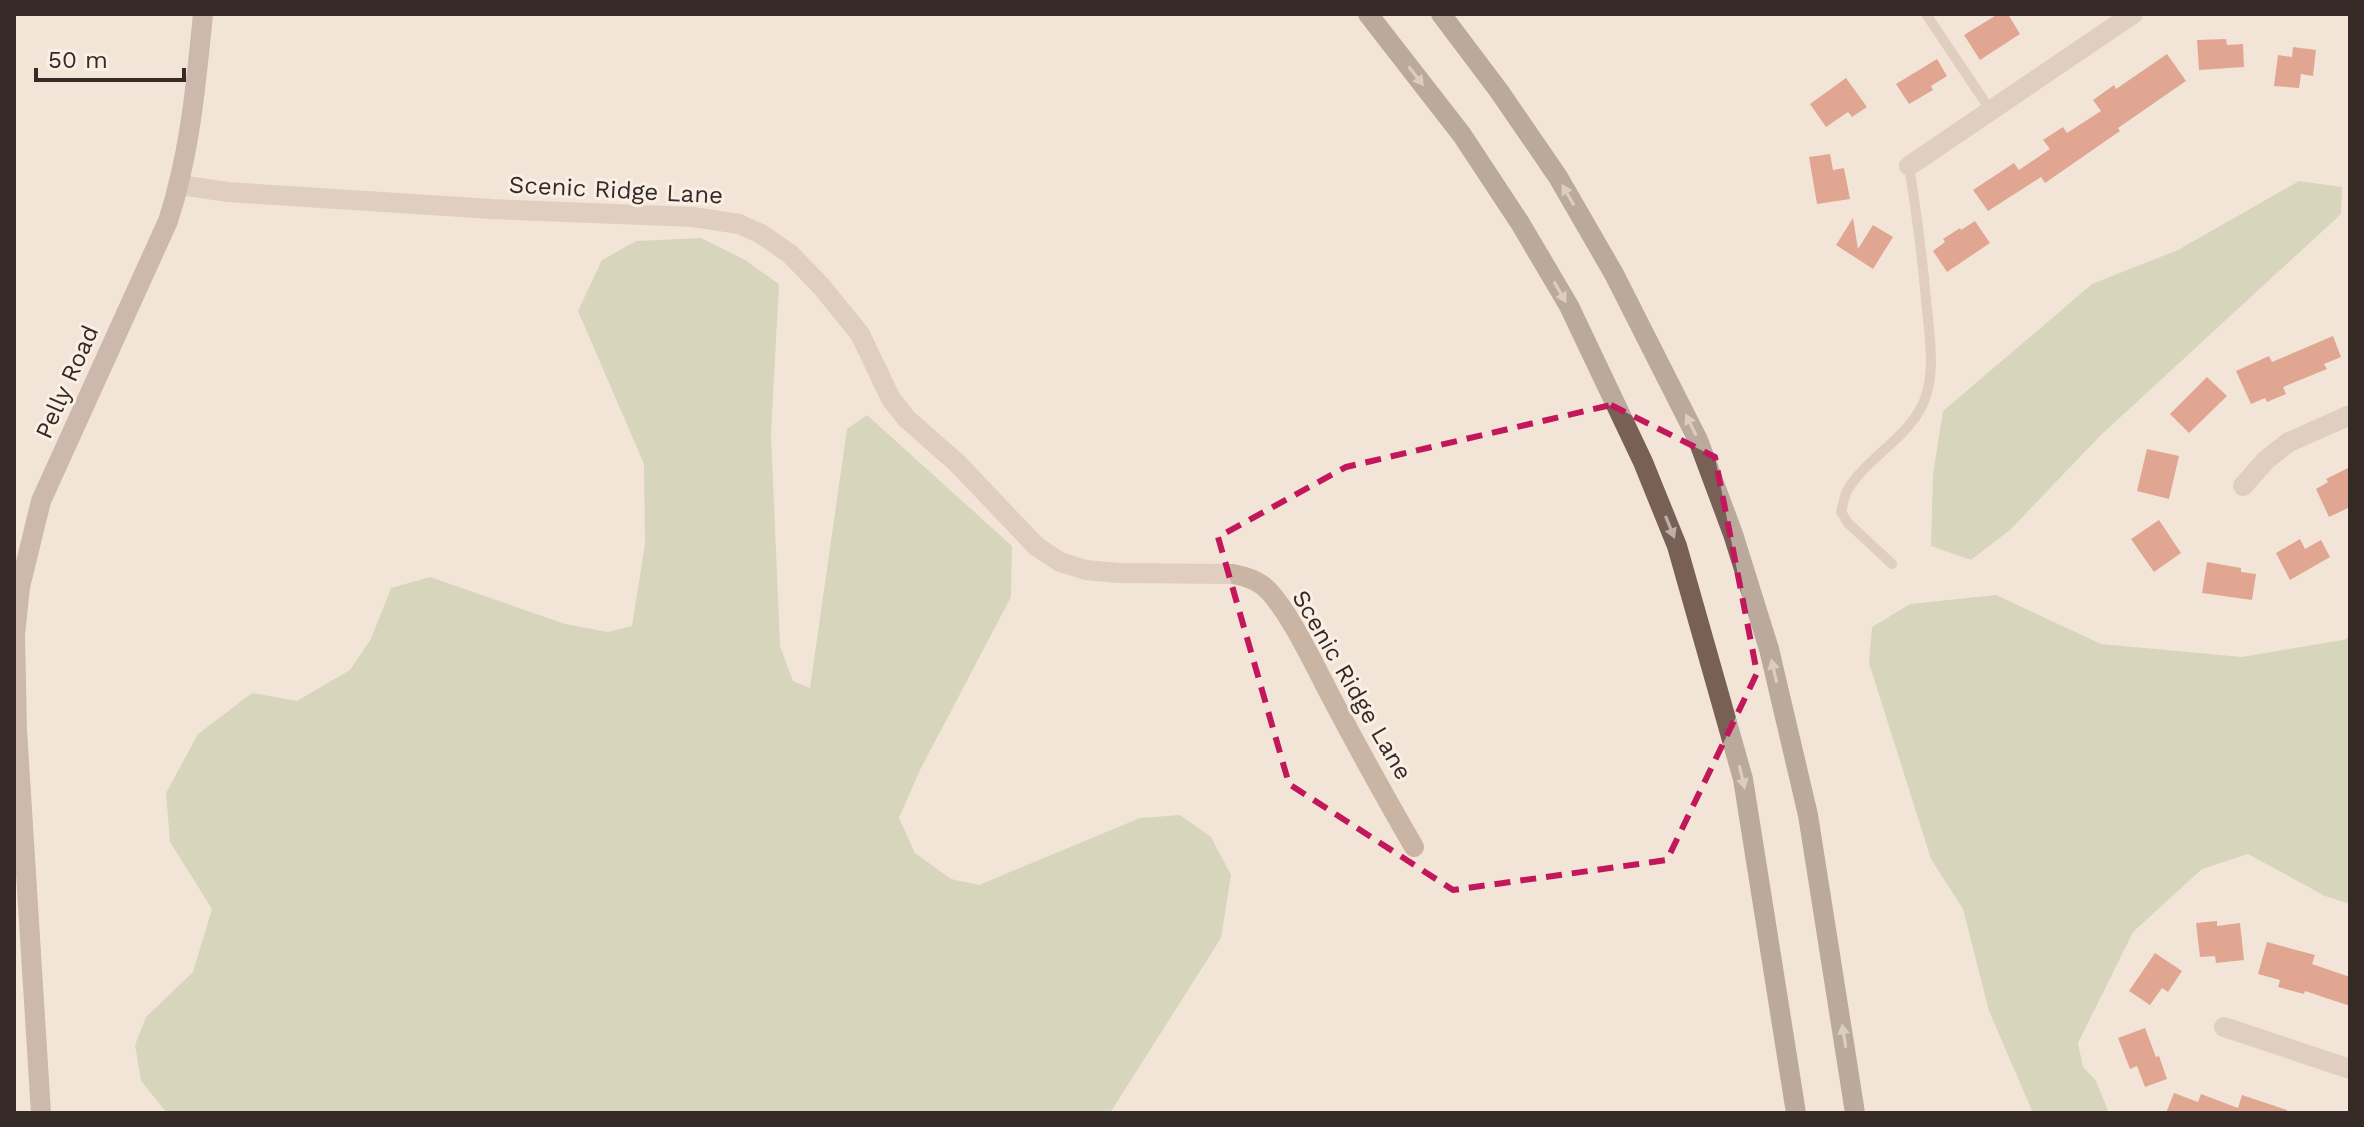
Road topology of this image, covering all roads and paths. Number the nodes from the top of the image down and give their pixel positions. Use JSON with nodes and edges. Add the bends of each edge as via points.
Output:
{"nodes":[{"id":1,"x":203,"y":14,"type":"edge"},
{"id":2,"x":1368,"y":14,"type":"edge"},
{"id":3,"x":1441,"y":14,"type":"edge"},
{"id":4,"x":1926,"y":14,"type":"edge"},
{"id":5,"x":2133,"y":14,"type":"edge"},
{"id":6,"x":1991,"y":111,"type":"junction"},
{"id":7,"x":1909,"y":166,"type":"joint"},
{"id":8,"x":180,"y":185,"type":"junction"},
{"id":9,"x":2350,"y":415,"type":"edge"},
{"id":10,"x":2243,"y":486,"type":"dead end"},
{"id":11,"x":1892,"y":564,"type":"dead end"},
{"id":12,"x":1414,"y":847,"type":"dead end"},
{"id":13,"x":2224,"y":1027,"type":"dead end"},
{"id":14,"x":2350,"y":1069,"type":"edge"},
{"id":15,"x":41,"y":1113,"type":"edge"},
{"id":16,"x":1796,"y":1113,"type":"edge"},
{"id":17,"x":1855,"y":1113,"type":"edge"}],
"edges":[{"from":1,"to":8,"type":"street","name":"Pelly Road"},
{"from":2,"to":16,"type":"main road","one_way":true,"via":[[1462,135],[1569,306],[1677,546],[1743,779]]},
{"from":17,"to":3,"type":"main road","one_way":true,"via":[[1808,815],[1769,649],[1698,440],[1622,287],[1558,177]]},
{"from":4,"to":6,"type":"lane"},
{"from":5,"to":6,"type":"street"},
{"from":6,"to":7,"type":"street"},
{"from":7,"to":11,"type":"lane","via":[[1921,235],[1931,363],[1925,399],[1891,445],[1857,477],[1841,512]]},
{"from":8,"to":12,"type":"street","name":"Scenic Ridge Lane","via":[[492,209],[693,217],[739,224],[761,234],[790,254],[852,322],[891,399],[907,419],[1036,546],[1060,562],[1086,570],[1233,574],[1262,585],[1304,646]]},
{"from":8,"to":15,"type":"street","name":"Pelly Road","via":[[41,501],[20,587],[17,730]]},
{"from":9,"to":10,"type":"street","via":[[2289,442]]},
{"from":13,"to":14,"type":"street"}]}
